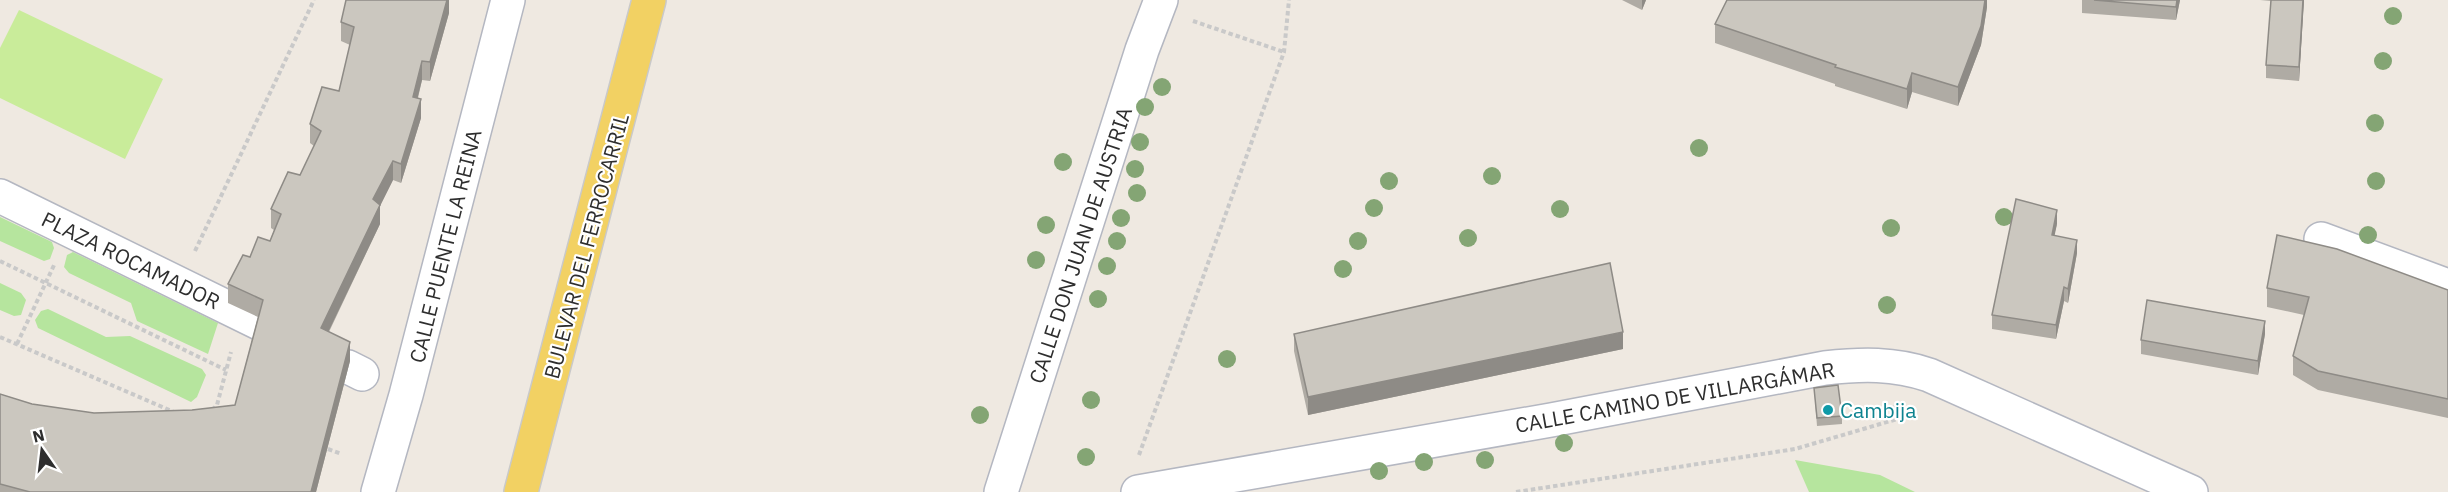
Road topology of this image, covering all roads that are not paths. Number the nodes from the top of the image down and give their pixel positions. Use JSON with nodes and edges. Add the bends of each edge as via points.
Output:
{"nodes":[{"id":1,"x":508,"y":0,"type":"edge"},
{"id":2,"x":649,"y":0,"type":"edge"},
{"id":3,"x":1160,"y":5,"type":"edge"},
{"id":4,"x":0,"y":196,"type":"edge"},
{"id":5,"x":2320,"y":239,"type":"dead end"},
{"id":6,"x":2448,"y":286,"type":"edge"},
{"id":7,"x":251,"y":319,"type":"edge"},
{"id":8,"x":378,"y":492,"type":"edge"},
{"id":9,"x":521,"y":492,"type":"edge"},
{"id":10,"x":1001,"y":492,"type":"edge"},
{"id":11,"x":1138,"y":492,"type":"edge"},
{"id":12,"x":2191,"y":492,"type":"edge"}],
"edges":[{"from":1,"to":8,"type":"street","name":"CALLE PUENTE LA REINA"},
{"from":2,"to":9,"type":"main road","name":"BULEVAR DEL FERROCARRIL"},
{"from":3,"to":10,"type":"street","name":"CALLE DON JUAN DE AUSTRIA","via":[[1142,50]]},
{"from":4,"to":7,"type":"street","name":"PLAZA ROCAMADOR"},
{"from":5,"to":6,"type":"street"},
{"from":11,"to":12,"type":"street","name":"CALLE CAMINO DE VILLARGÁMAR","via":[[1868,363],[1929,375]]}]}
